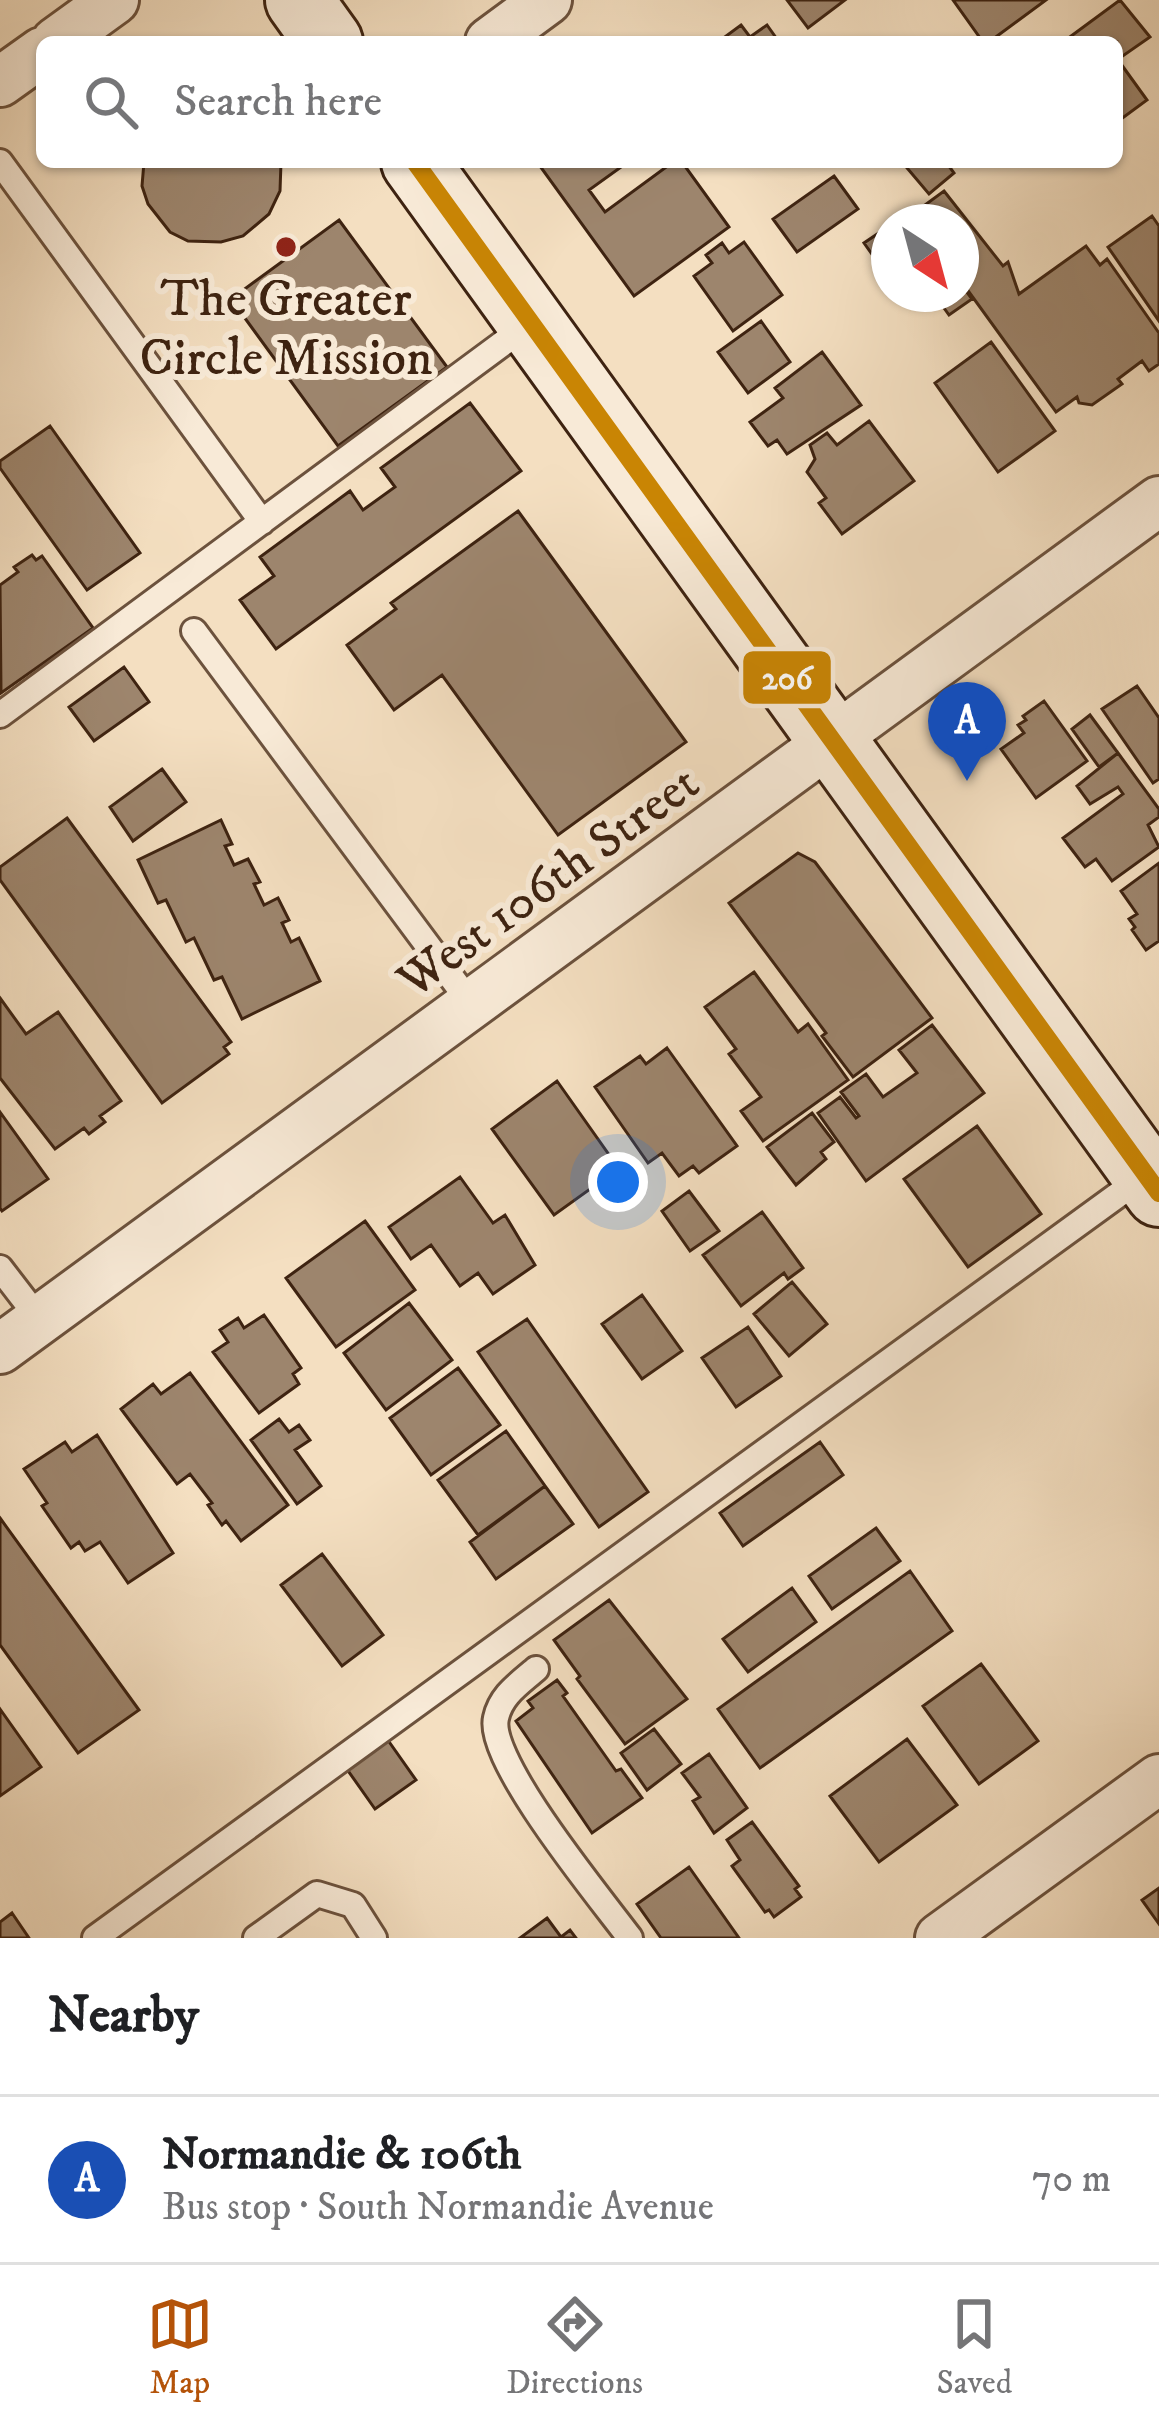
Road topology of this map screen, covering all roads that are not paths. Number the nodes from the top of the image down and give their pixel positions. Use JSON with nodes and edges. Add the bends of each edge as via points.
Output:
{"nodes":[{"id":1,"x":114,"y":0,"type":"edge"},
{"id":2,"x":299,"y":0,"type":"edge"},
{"id":3,"x":547,"y":0,"type":"edge"},
{"id":4,"x":64,"y":36,"type":"edge"},
{"id":5,"x":325,"y":36,"type":"edge"},
{"id":6,"x":498,"y":36,"type":"edge"},
{"id":7,"x":36,"y":56,"type":"edge"},
{"id":8,"x":0,"y":82,"type":"edge"},
{"id":9,"x":0,"y":162,"type":"edge"},
{"id":10,"x":419,"y":168,"type":"edge"},
{"id":11,"x":530,"y":323,"type":"junction"},
{"id":12,"x":1159,"y":501,"type":"edge"},
{"id":13,"x":262,"y":522,"type":"junction"},
{"id":14,"x":194,"y":631,"type":"dead end"},
{"id":15,"x":0,"y":715,"type":"edge"},
{"id":16,"x":834,"y":742,"type":"junction"},
{"id":17,"x":472,"y":1005,"type":"junction"},
{"id":18,"x":1152,"y":1184,"type":"edge"},
{"id":19,"x":0,"y":1268,"type":"edge"},
{"id":20,"x":40,"y":1320,"type":"junction"},
{"id":21,"x":0,"y":1349,"type":"edge"},
{"id":22,"x":536,"y":1669,"type":"dead end"},
{"id":23,"x":1159,"y":1778,"type":"edge"},
{"id":24,"x":965,"y":1931,"type":"edge"},
{"id":25,"x":95,"y":1938,"type":"edge"},
{"id":26,"x":256,"y":1938,"type":"edge"},
{"id":27,"x":374,"y":1938,"type":"edge"},
{"id":28,"x":630,"y":1938,"type":"edge"}],
"edges":[{"from":1,"to":4,"type":"street"},
{"from":2,"to":5,"type":"main road"},
{"from":3,"to":6,"type":"street"},
{"from":7,"to":8,"type":"street"},
{"from":9,"to":13,"type":"lane"},
{"from":10,"to":11,"type":"main road"},
{"from":11,"to":13,"type":"lane"},
{"from":11,"to":16,"type":"main road"},
{"from":12,"to":16,"type":"street","name":"West 106th Street"},
{"from":13,"to":15,"type":"lane"},
{"from":14,"to":17,"type":"lane"},
{"from":16,"to":17,"type":"street","name":"West 106th Street"},
{"from":16,"to":18,"type":"main road"},
{"from":17,"to":20,"type":"street","name":"West 106th Street"},
{"from":18,"to":25,"type":"lane"},
{"from":19,"to":20,"type":"lane"},
{"from":20,"to":21,"type":"street","name":"West 106th Street"},
{"from":22,"to":28,"type":"lane","via":[[503,1697],[494,1723],[500,1745],[519,1787]]},
{"from":23,"to":24,"type":"street"},
{"from":26,"to":27,"type":"lane","via":[[317,1894],[353,1905]]}]}
